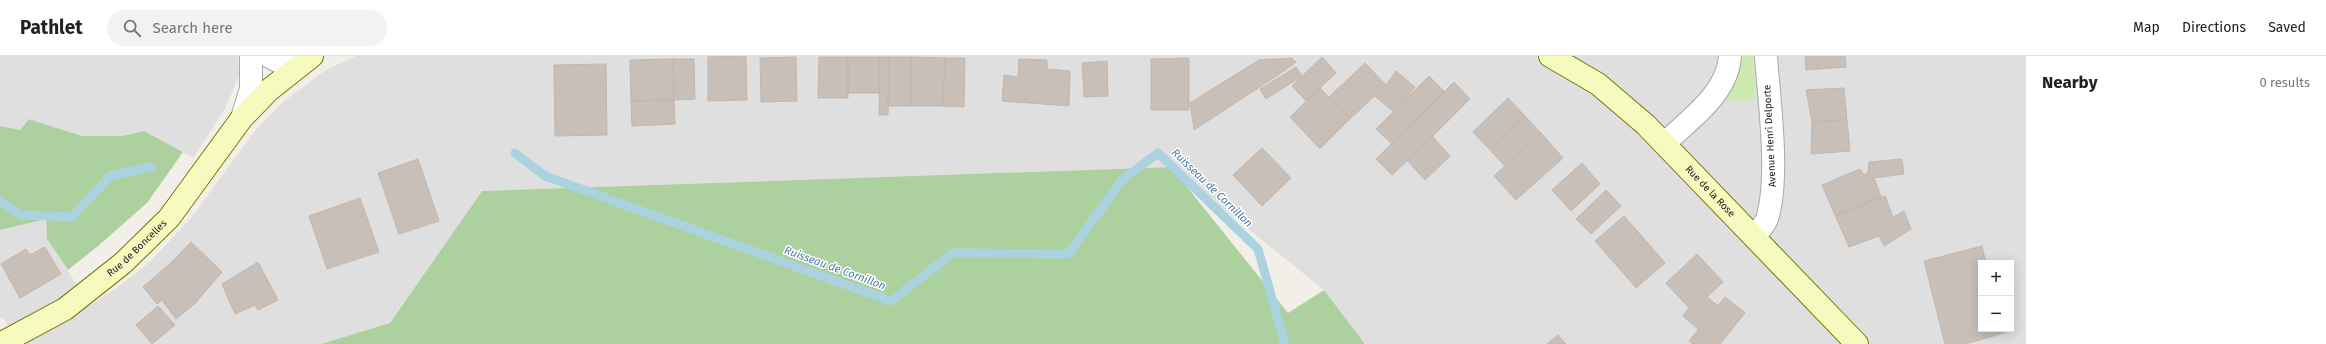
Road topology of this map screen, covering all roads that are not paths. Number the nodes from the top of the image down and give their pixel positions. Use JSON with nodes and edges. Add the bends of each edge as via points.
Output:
{"nodes":[{"id":1,"x":251,"y":56,"type":"edge"},
{"id":2,"x":268,"y":56,"type":"edge"},
{"id":3,"x":312,"y":56,"type":"edge"},
{"id":4,"x":1550,"y":56,"type":"edge"},
{"id":5,"x":1730,"y":56,"type":"edge"},
{"id":6,"x":1766,"y":56,"type":"edge"},
{"id":7,"x":294,"y":63,"type":"edge"},
{"id":8,"x":242,"y":118,"type":"junction"},
{"id":9,"x":1665,"y":143,"type":"junction"},
{"id":10,"x":1754,"y":236,"type":"junction"},
{"id":11,"x":0,"y":344,"type":"edge"},
{"id":12,"x":1857,"y":344,"type":"edge"}],
"edges":[{"from":1,"to":8,"type":"street","via":[[251,89]]},
{"from":2,"to":7,"type":"street"},
{"from":3,"to":7,"type":"main road"},
{"from":4,"to":9,"type":"main road","name":"Rue de la Rose","via":[[1598,84]]},
{"from":5,"to":9,"type":"street","via":[[1728,72],[1720,88]]},
{"from":6,"to":10,"type":"street","name":"Avenue Henri Delporte","via":[[1772,193],[1766,220]]},
{"from":7,"to":8,"type":"main road"},
{"from":8,"to":11,"type":"main road","name":"Rue de Boncelles","via":[[168,218],[123,263],[65,309]]},
{"from":9,"to":10,"type":"main road","name":"Rue de la Rose"},
{"from":10,"to":12,"type":"main road","name":"Rue de la Rose"}]}
